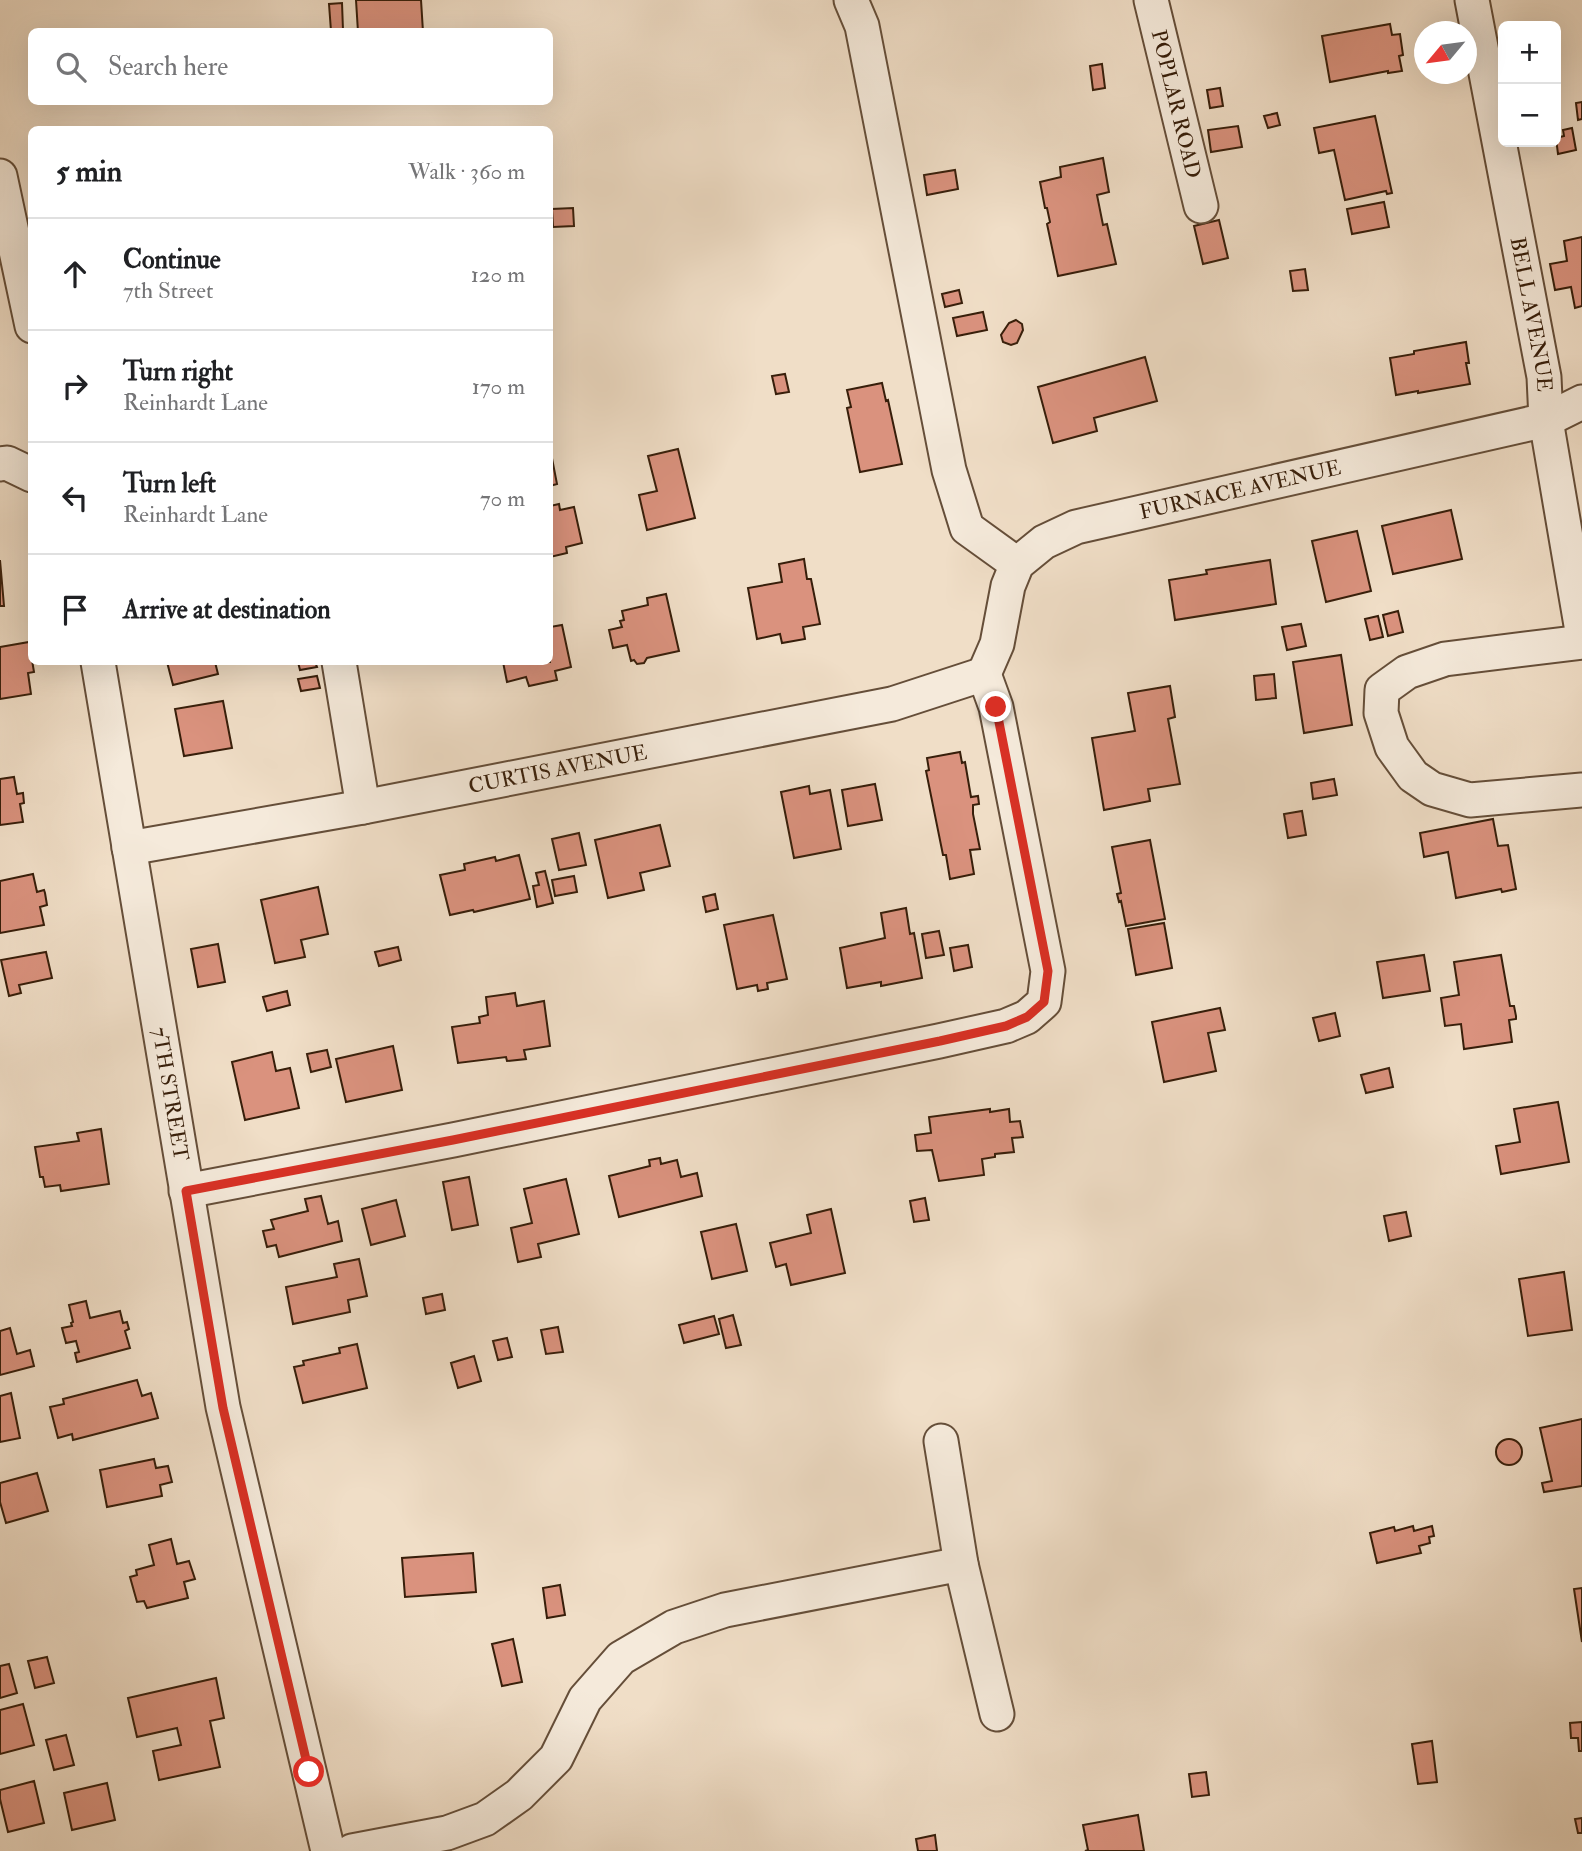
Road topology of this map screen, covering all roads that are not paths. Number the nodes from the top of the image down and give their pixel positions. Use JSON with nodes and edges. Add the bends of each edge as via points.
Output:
{"nodes":[{"id":1,"x":851,"y":0,"type":"edge"},
{"id":2,"x":1151,"y":0,"type":"edge"},
{"id":3,"x":1472,"y":0,"type":"edge"},
{"id":4,"x":0,"y":176,"type":"edge"},
{"id":5,"x":1201,"y":206,"type":"dead end"},
{"id":6,"x":28,"y":307,"type":"edge"},
{"id":7,"x":1582,"y":402,"type":"edge"},
{"id":8,"x":1546,"y":420,"type":"junction"},
{"id":9,"x":0,"y":464,"type":"edge"},
{"id":10,"x":28,"y":473,"type":"edge"},
{"id":11,"x":1017,"y":564,"type":"junction"},
{"id":12,"x":1582,"y":631,"type":"edge"},
{"id":13,"x":1582,"y":642,"type":"edge"},
{"id":14,"x":98,"y":665,"type":"edge"},
{"id":15,"x":339,"y":665,"type":"edge"},
{"id":16,"x":984,"y":674,"type":"junction"},
{"id":17,"x":1582,"y":790,"type":"edge"},
{"id":18,"x":363,"y":807,"type":"junction"},
{"id":19,"x":128,"y":848,"type":"junction"},
{"id":20,"x":186,"y":1191,"type":"junction"},
{"id":21,"x":941,"y":1441,"type":"dead end"},
{"id":22,"x":961,"y":1564,"type":"junction"},
{"id":23,"x":997,"y":1714,"type":"dead end"},
{"id":24,"x":328,"y":1851,"type":"edge"},
{"id":25,"x":352,"y":1851,"type":"edge"}],
"edges":[{"from":1,"to":11,"type":"street","via":[[862,26],[949,470],[967,528]]},
{"from":2,"to":5,"type":"street","name":"POPLAR ROAD"},
{"from":3,"to":8,"type":"street","name":"BELL AVENUE","via":[[1545,377]]},
{"from":4,"to":6,"type":"street"},
{"from":7,"to":8,"type":"street","name":"FURNACE AVENUE"},
{"from":8,"to":11,"type":"street","name":"FURNACE AVENUE","via":[[1076,527],[1044,542]]},
{"from":8,"to":12,"type":"street","name":"BELL AVENUE"},
{"from":9,"to":10,"type":"street"},
{"from":11,"to":16,"type":"street","via":[[997,644]]},
{"from":13,"to":17,"type":"street","via":[[1445,659],[1407,672],[1382,690],[1381,713],[1392,747],[1413,776],[1432,789],[1470,800]]},
{"from":14,"to":19,"type":"street","name":"7TH STREET"},
{"from":15,"to":18,"type":"street"},
{"from":16,"to":18,"type":"street","name":"CURTIS AVENUE","via":[[892,704]]},
{"from":16,"to":20,"type":"street","via":[[996,707],[1048,971],[1044,1002],[1027,1017],[926,1044]]},
{"from":18,"to":19,"type":"street","name":"CURTIS AVENUE"},
{"from":19,"to":20,"type":"street","name":"7TH STREET"},
{"from":20,"to":24,"type":"street","name":"7TH STREET","via":[[223,1408]]},
{"from":21,"to":22,"type":"street"},
{"from":22,"to":23,"type":"street"},
{"from":22,"to":25,"type":"street","via":[[725,1610],[674,1627],[621,1658],[585,1699],[556,1758],[519,1795],[485,1819],[447,1833]]}]}
